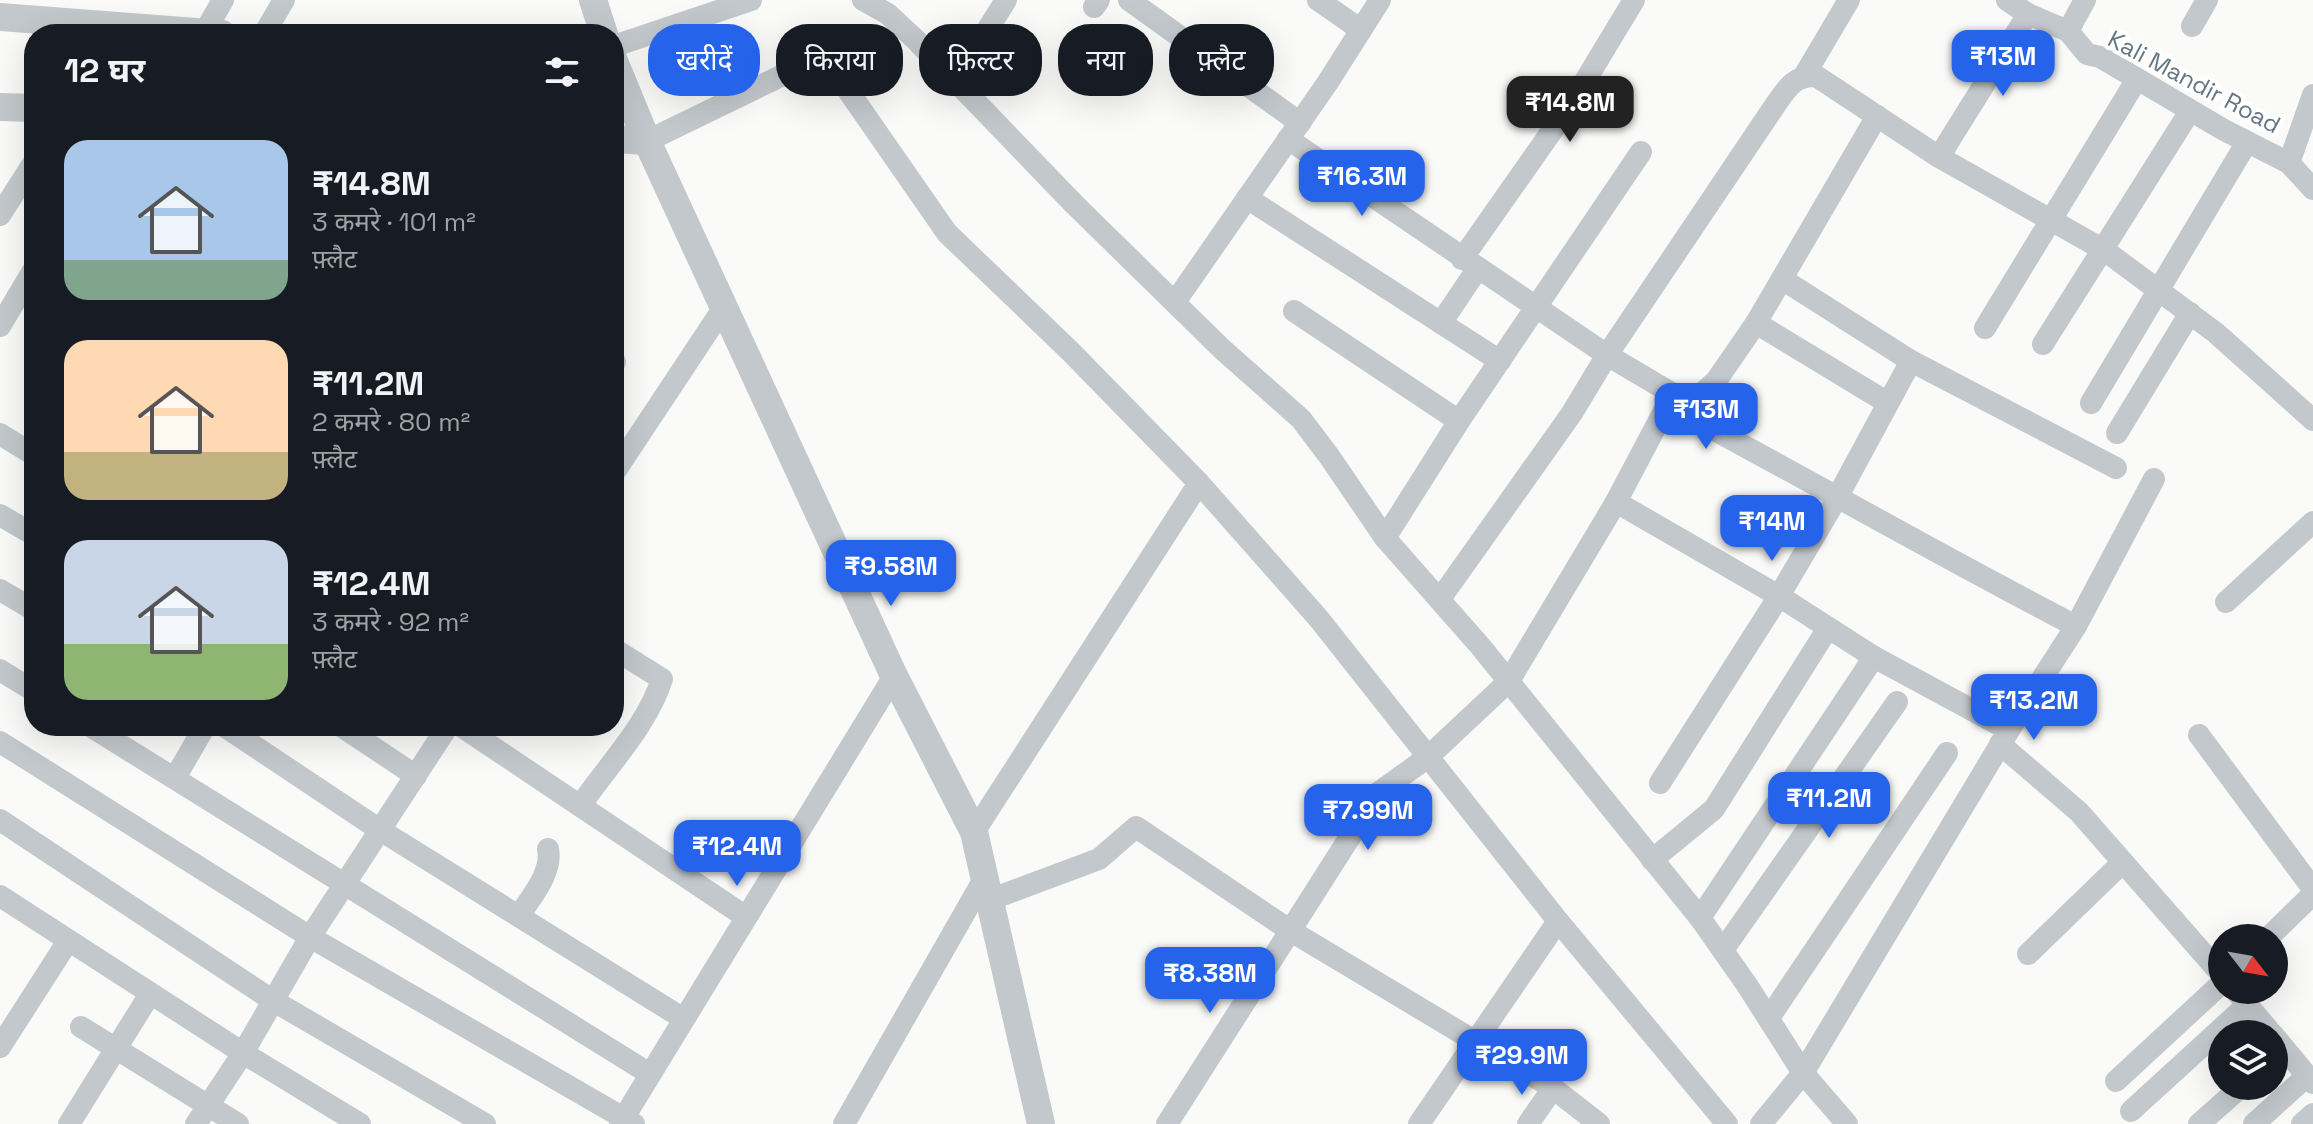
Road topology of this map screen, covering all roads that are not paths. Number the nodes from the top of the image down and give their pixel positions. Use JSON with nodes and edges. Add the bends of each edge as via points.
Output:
{"nodes":[{"id":1,"x":223,"y":0,"type":"edge"},
{"id":2,"x":284,"y":0,"type":"edge"},
{"id":3,"x":593,"y":0,"type":"edge"},
{"id":4,"x":751,"y":0,"type":"edge"},
{"id":5,"x":863,"y":0,"type":"edge"},
{"id":6,"x":1006,"y":0,"type":"edge"},
{"id":7,"x":1129,"y":0,"type":"edge"},
{"id":8,"x":1318,"y":0,"type":"edge"},
{"id":9,"x":1380,"y":0,"type":"edge"},
{"id":10,"x":1634,"y":0,"type":"edge"},
{"id":11,"x":1849,"y":0,"type":"edge"},
{"id":12,"x":2007,"y":0,"type":"edge"},
{"id":13,"x":2085,"y":0,"type":"edge"},
{"id":14,"x":2207,"y":0,"type":"edge"},
{"id":15,"x":2028,"y":14,"type":"junction"},
{"id":16,"x":0,"y":17,"type":"edge"},
{"id":17,"x":84,"y":24,"type":"edge"},
{"id":18,"x":210,"y":24,"type":"edge"},
{"id":19,"x":270,"y":24,"type":"edge"},
{"id":20,"x":601,"y":24,"type":"edge"},
{"id":21,"x":991,"y":24,"type":"edge"},
{"id":22,"x":2192,"y":26,"type":"dead end"},
{"id":23,"x":1361,"y":30,"type":"junction"},
{"id":24,"x":2068,"y":31,"type":"junction"},
{"id":25,"x":624,"y":43,"type":"edge"},
{"id":26,"x":919,"y":44,"type":"edge"},
{"id":27,"x":1804,"y":76,"type":"junction"},
{"id":28,"x":2137,"y":79,"type":"junction"},
{"id":29,"x":624,"y":85,"type":"edge"},
{"id":30,"x":2313,"y":95,"type":"edge"},
{"id":31,"x":971,"y":96,"type":"edge"},
{"id":32,"x":0,"y":107,"type":"edge"},
{"id":33,"x":24,"y":108,"type":"edge"},
{"id":34,"x":2190,"y":111,"type":"junction"},
{"id":35,"x":1877,"y":116,"type":"junction"},
{"id":36,"x":1294,"y":131,"type":"junction"},
{"id":37,"x":644,"y":133,"type":"junction"},
{"id":38,"x":624,"y":137,"type":"edge"},
{"id":39,"x":2247,"y":142,"type":"junction"},
{"id":40,"x":1641,"y":152,"type":"dead end"},
{"id":41,"x":1939,"y":157,"type":"junction"},
{"id":42,"x":2289,"y":163,"type":"junction"},
{"id":43,"x":24,"y":178,"type":"edge"},
{"id":44,"x":2313,"y":189,"type":"edge"},
{"id":45,"x":1247,"y":198,"type":"junction"},
{"id":46,"x":0,"y":215,"type":"edge"},
{"id":47,"x":2051,"y":218,"type":"junction"},
{"id":48,"x":2104,"y":250,"type":"junction"},
{"id":49,"x":1470,"y":264,"type":"junction"},
{"id":50,"x":1782,"y":279,"type":"junction"},
{"id":51,"x":24,"y":286,"type":"edge"},
{"id":52,"x":2161,"y":290,"type":"junction"},
{"id":53,"x":1175,"y":302,"type":"junction"},
{"id":54,"x":724,"y":307,"type":"junction"},
{"id":55,"x":1537,"y":308,"type":"junction"},
{"id":56,"x":1294,"y":311,"type":"dead end"},
{"id":57,"x":2190,"y":313,"type":"junction"},
{"id":58,"x":1441,"y":323,"type":"junction"},
{"id":59,"x":1756,"y":323,"type":"junction"},
{"id":60,"x":0,"y":326,"type":"edge"},
{"id":61,"x":1985,"y":328,"type":"dead end"},
{"id":62,"x":2043,"y":344,"type":"dead end"},
{"id":63,"x":1607,"y":355,"type":"junction"},
{"id":64,"x":1500,"y":361,"type":"junction"},
{"id":65,"x":1911,"y":361,"type":"junction"},
{"id":66,"x":1681,"y":399,"type":"junction"},
{"id":67,"x":1888,"y":403,"type":"junction"},
{"id":68,"x":2091,"y":403,"type":"dead end"},
{"id":69,"x":2313,"y":420,"type":"edge"},
{"id":70,"x":1459,"y":421,"type":"junction"},
{"id":71,"x":2117,"y":433,"type":"dead end"},
{"id":72,"x":0,"y":434,"type":"edge"},
{"id":73,"x":24,"y":449,"type":"edge"},
{"id":74,"x":624,"y":458,"type":"edge"},
{"id":75,"x":2116,"y":468,"type":"dead end"},
{"id":76,"x":2154,"y":479,"type":"dead end"},
{"id":77,"x":1199,"y":483,"type":"junction"},
{"id":78,"x":1838,"y":496,"type":"junction"},
{"id":79,"x":1616,"y":502,"type":"junction"},
{"id":80,"x":0,"y":515,"type":"edge"},
{"id":81,"x":2313,"y":522,"type":"edge"},
{"id":82,"x":24,"y":529,"type":"edge"},
{"id":83,"x":1385,"y":538,"type":"junction"},
{"id":84,"x":0,"y":590,"type":"edge"},
{"id":85,"x":1779,"y":596,"type":"junction"},
{"id":86,"x":1440,"y":599,"type":"junction"},
{"id":87,"x":2226,"y":602,"type":"dead end"},
{"id":88,"x":24,"y":604,"type":"edge"},
{"id":89,"x":2076,"y":626,"type":"junction"},
{"id":90,"x":1828,"y":628,"type":"junction"},
{"id":91,"x":624,"y":655,"type":"edge"},
{"id":92,"x":1874,"y":657,"type":"junction"},
{"id":93,"x":0,"y":670,"type":"edge"},
{"id":94,"x":894,"y":676,"type":"junction"},
{"id":95,"x":1509,"y":681,"type":"junction"},
{"id":96,"x":24,"y":685,"type":"edge"},
{"id":97,"x":1897,"y":702,"type":"dead end"},
{"id":98,"x":2199,"y":735,"type":"dead end"},
{"id":99,"x":106,"y":736,"type":"edge"},
{"id":100,"x":199,"y":736,"type":"edge"},
{"id":101,"x":239,"y":736,"type":"edge"},
{"id":102,"x":356,"y":736,"type":"edge"},
{"id":103,"x":442,"y":736,"type":"edge"},
{"id":104,"x":476,"y":736,"type":"edge"},
{"id":105,"x":2005,"y":737,"type":"junction"},
{"id":106,"x":0,"y":742,"type":"edge"},
{"id":107,"x":1947,"y":753,"type":"dead end"},
{"id":108,"x":1428,"y":757,"type":"junction"},
{"id":109,"x":416,"y":776,"type":"junction"},
{"id":110,"x":175,"y":778,"type":"junction"},
{"id":111,"x":1660,"y":783,"type":"dead end"},
{"id":112,"x":580,"y":806,"type":"junction"},
{"id":113,"x":0,"y":820,"type":"edge"},
{"id":114,"x":380,"y":830,"type":"junction"},
{"id":115,"x":974,"y":832,"type":"junction"},
{"id":116,"x":548,"y":849,"type":"dead end"},
{"id":117,"x":1652,"y":860,"type":"junction"},
{"id":118,"x":2123,"y":862,"type":"junction"},
{"id":119,"x":345,"y":883,"type":"junction"},
{"id":120,"x":986,"y":889,"type":"junction"},
{"id":121,"x":2313,"y":891,"type":"edge"},
{"id":122,"x":0,"y":897,"type":"edge"},
{"id":123,"x":519,"y":916,"type":"junction"},
{"id":124,"x":746,"y":917,"type":"junction"},
{"id":125,"x":1700,"y":918,"type":"junction"},
{"id":126,"x":1558,"y":921,"type":"junction"},
{"id":127,"x":2281,"y":924,"type":"edge"},
{"id":128,"x":1291,"y":931,"type":"junction"},
{"id":129,"x":310,"y":937,"type":"junction"},
{"id":130,"x":68,"y":941,"type":"junction"},
{"id":131,"x":1723,"y":950,"type":"junction"},
{"id":132,"x":2028,"y":954,"type":"dead end"},
{"id":133,"x":2208,"y":959,"type":"edge"},
{"id":134,"x":150,"y":994,"type":"junction"},
{"id":135,"x":2208,"y":996,"type":"edge"},
{"id":136,"x":272,"y":1000,"type":"junction"},
{"id":137,"x":2234,"y":1004,"type":"edge"},
{"id":138,"x":1769,"y":1018,"type":"junction"},
{"id":139,"x":684,"y":1019,"type":"junction"},
{"id":140,"x":81,"y":1027,"type":"dead end"},
{"id":141,"x":1475,"y":1042,"type":"junction"},
{"id":142,"x":0,"y":1047,"type":"edge"},
{"id":143,"x":116,"y":1049,"type":"junction"},
{"id":144,"x":243,"y":1053,"type":"junction"},
{"id":145,"x":2288,"y":1057,"type":"edge"},
{"id":146,"x":1803,"y":1073,"type":"junction"},
{"id":147,"x":650,"y":1074,"type":"junction"},
{"id":148,"x":2310,"y":1080,"type":"edge"},
{"id":149,"x":2116,"y":1081,"type":"dead end"},
{"id":150,"x":1553,"y":1088,"type":"junction"},
{"id":151,"x":2226,"y":1100,"type":"edge"},
{"id":152,"x":2131,"y":1111,"type":"dead end"},
{"id":153,"x":202,"y":1114,"type":"edge"},
{"id":154,"x":2313,"y":1114,"type":"edge"},
{"id":155,"x":626,"y":1122,"type":"edge"},
{"id":156,"x":69,"y":1124,"type":"edge"},
{"id":157,"x":238,"y":1124,"type":"edge"},
{"id":158,"x":360,"y":1124,"type":"edge"},
{"id":159,"x":485,"y":1124,"type":"edge"},
{"id":160,"x":844,"y":1124,"type":"edge"},
{"id":161,"x":1041,"y":1124,"type":"edge"},
{"id":162,"x":1167,"y":1124,"type":"edge"},
{"id":163,"x":1419,"y":1124,"type":"edge"},
{"id":164,"x":1528,"y":1124,"type":"edge"},
{"id":165,"x":1599,"y":1124,"type":"edge"},
{"id":166,"x":1727,"y":1124,"type":"edge"},
{"id":167,"x":1761,"y":1124,"type":"edge"},
{"id":168,"x":1847,"y":1124,"type":"edge"},
{"id":169,"x":2199,"y":1124,"type":"edge"},
{"id":170,"x":2254,"y":1124,"type":"edge"},
{"id":171,"x":2302,"y":1124,"type":"edge"}],
"edges":[{"from":1,"to":18,"type":"street"},
{"from":2,"to":19,"type":"street"},
{"from":3,"to":20,"type":"street"},
{"from":4,"to":25,"type":"street"},
{"from":5,"to":26,"type":"street","via":[[888,14]]},
{"from":6,"to":21,"type":"street"},
{"from":7,"to":36,"type":"street"},
{"from":8,"to":23,"type":"street"},
{"from":9,"to":23,"type":"street"},
{"from":10,"to":49,"type":"street"},
{"from":11,"to":27,"type":"street"},
{"from":12,"to":15,"type":"street","name":"Kali Mandir Road"},
{"from":13,"to":24,"type":"street"},
{"from":14,"to":22,"type":"street"},
{"from":15,"to":24,"type":"street","name":"Kali Mandir Road"},
{"from":15,"to":41,"type":"street"},
{"from":16,"to":17,"type":"street"},
{"from":23,"to":36,"type":"street"},
{"from":24,"to":28,"type":"street","name":"Kali Mandir Road","via":[[2087,54]]},
{"from":27,"to":35,"type":"street","via":[[1816,76]]},
{"from":27,"to":63,"type":"street","via":[[1791,83],[1776,104]]},
{"from":28,"to":34,"type":"street","name":"Kali Mandir Road"},
{"from":28,"to":47,"type":"street"},
{"from":29,"to":37,"type":"street"},
{"from":30,"to":42,"type":"street"},
{"from":31,"to":53,"type":"street"},
{"from":32,"to":33,"type":"street"},
{"from":34,"to":39,"type":"street","name":"Kali Mandir Road"},
{"from":34,"to":48,"type":"street"},
{"from":35,"to":41,"type":"street"},
{"from":35,"to":50,"type":"street"},
{"from":36,"to":45,"type":"street"},
{"from":36,"to":49,"type":"street"},
{"from":37,"to":38,"type":"street"},
{"from":37,"to":54,"type":"street"},
{"from":37,"to":77,"type":"street","via":[[787,73],[818,64],[831,70],[947,233]]},
{"from":39,"to":42,"type":"street","name":"Kali Mandir Road"},
{"from":39,"to":52,"type":"street"},
{"from":40,"to":55,"type":"street"},
{"from":41,"to":47,"type":"street"},
{"from":42,"to":44,"type":"street","name":"Kali Mandir Road"},
{"from":43,"to":46,"type":"street"},
{"from":45,"to":53,"type":"street"},
{"from":45,"to":58,"type":"street"},
{"from":47,"to":48,"type":"street"},
{"from":47,"to":61,"type":"street"},
{"from":48,"to":52,"type":"street"},
{"from":48,"to":62,"type":"street"},
{"from":49,"to":55,"type":"street"},
{"from":49,"to":58,"type":"street"},
{"from":50,"to":59,"type":"street"},
{"from":50,"to":65,"type":"street"},
{"from":51,"to":60,"type":"street"},
{"from":52,"to":57,"type":"street"},
{"from":52,"to":68,"type":"street"},
{"from":53,"to":83,"type":"street","via":[[1301,419]]},
{"from":54,"to":74,"type":"street"},
{"from":54,"to":94,"type":"street"},
{"from":55,"to":63,"type":"street"},
{"from":55,"to":64,"type":"street"},
{"from":56,"to":70,"type":"street"},
{"from":57,"to":69,"type":"street"},
{"from":57,"to":71,"type":"street"},
{"from":58,"to":64,"type":"street"},
{"from":59,"to":66,"type":"street","via":[[1716,381]]},
{"from":59,"to":67,"type":"street"},
{"from":63,"to":66,"type":"street"},
{"from":63,"to":86,"type":"street"},
{"from":64,"to":70,"type":"street"},
{"from":65,"to":67,"type":"street"},
{"from":65,"to":75,"type":"street"},
{"from":66,"to":78,"type":"street","via":[[1707,426]]},
{"from":66,"to":79,"type":"street"},
{"from":67,"to":78,"type":"street"},
{"from":70,"to":83,"type":"street"},
{"from":72,"to":73,"type":"street"},
{"from":76,"to":89,"type":"street"},
{"from":77,"to":108,"type":"street","via":[[1319,619]]},
{"from":77,"to":115,"type":"street"},
{"from":78,"to":85,"type":"street"},
{"from":78,"to":89,"type":"street"},
{"from":79,"to":85,"type":"street"},
{"from":79,"to":95,"type":"street"},
{"from":80,"to":82,"type":"street"},
{"from":81,"to":87,"type":"street"},
{"from":83,"to":86,"type":"street"},
{"from":84,"to":88,"type":"street"},
{"from":85,"to":90,"type":"street"},
{"from":85,"to":111,"type":"street"},
{"from":86,"to":95,"type":"street"},
{"from":89,"to":105,"type":"street"},
{"from":90,"to":92,"type":"street"},
{"from":90,"to":117,"type":"street","via":[[1714,809]]},
{"from":91,"to":112,"type":"street","via":[[662,679],[627,742]]},
{"from":92,"to":105,"type":"street"},
{"from":92,"to":125,"type":"street"},
{"from":93,"to":96,"type":"street"},
{"from":94,"to":115,"type":"street"},
{"from":94,"to":124,"type":"street"},
{"from":95,"to":108,"type":"street"},
{"from":95,"to":117,"type":"street"},
{"from":97,"to":131,"type":"street"},
{"from":98,"to":121,"type":"street"},
{"from":99,"to":110,"type":"street"},
{"from":100,"to":110,"type":"street"},
{"from":101,"to":114,"type":"street"},
{"from":102,"to":109,"type":"street"},
{"from":103,"to":109,"type":"street"},
{"from":104,"to":112,"type":"street"},
{"from":105,"to":118,"type":"street"},
{"from":105,"to":146,"type":"street"},
{"from":106,"to":129,"type":"street"},
{"from":107,"to":138,"type":"street"},
{"from":108,"to":126,"type":"street"},
{"from":108,"to":128,"type":"street","via":[[1378,793]]},
{"from":109,"to":114,"type":"street"},
{"from":110,"to":119,"type":"street"},
{"from":112,"to":124,"type":"street"},
{"from":113,"to":136,"type":"street"},
{"from":114,"to":119,"type":"street"},
{"from":114,"to":123,"type":"street"},
{"from":115,"to":120,"type":"street"},
{"from":116,"to":123,"type":"street","via":[[547,869]]},
{"from":117,"to":125,"type":"street"},
{"from":118,"to":132,"type":"street"},
{"from":118,"to":133,"type":"street"},
{"from":119,"to":129,"type":"street"},
{"from":119,"to":147,"type":"street"},
{"from":120,"to":128,"type":"street","via":[[1099,859],[1136,827]]},
{"from":120,"to":160,"type":"street"},
{"from":120,"to":161,"type":"street"},
{"from":121,"to":127,"type":"street"},
{"from":122,"to":130,"type":"street"},
{"from":123,"to":139,"type":"street"},
{"from":124,"to":139,"type":"street"},
{"from":125,"to":131,"type":"street"},
{"from":126,"to":141,"type":"street"},
{"from":126,"to":166,"type":"street"},
{"from":128,"to":141,"type":"street"},
{"from":128,"to":162,"type":"street"},
{"from":129,"to":136,"type":"street"},
{"from":129,"to":155,"type":"street"},
{"from":130,"to":134,"type":"street"},
{"from":130,"to":142,"type":"street"},
{"from":131,"to":138,"type":"street"},
{"from":134,"to":143,"type":"street"},
{"from":134,"to":144,"type":"street"},
{"from":135,"to":149,"type":"street"},
{"from":136,"to":144,"type":"street"},
{"from":136,"to":159,"type":"street"},
{"from":137,"to":152,"type":"street"},
{"from":138,"to":146,"type":"street"},
{"from":139,"to":147,"type":"street"},
{"from":140,"to":143,"type":"street"},
{"from":141,"to":150,"type":"street"},
{"from":141,"to":163,"type":"street"},
{"from":143,"to":153,"type":"street"},
{"from":143,"to":156,"type":"street"},
{"from":144,"to":153,"type":"street"},
{"from":144,"to":158,"type":"street"},
{"from":145,"to":148,"type":"street"},
{"from":146,"to":167,"type":"street"},
{"from":146,"to":168,"type":"street"},
{"from":147,"to":155,"type":"street"},
{"from":148,"to":170,"type":"street"},
{"from":150,"to":164,"type":"street"},
{"from":150,"to":165,"type":"street"},
{"from":151,"to":169,"type":"street"},
{"from":153,"to":157,"type":"street"},
{"from":154,"to":171,"type":"street"}]}
